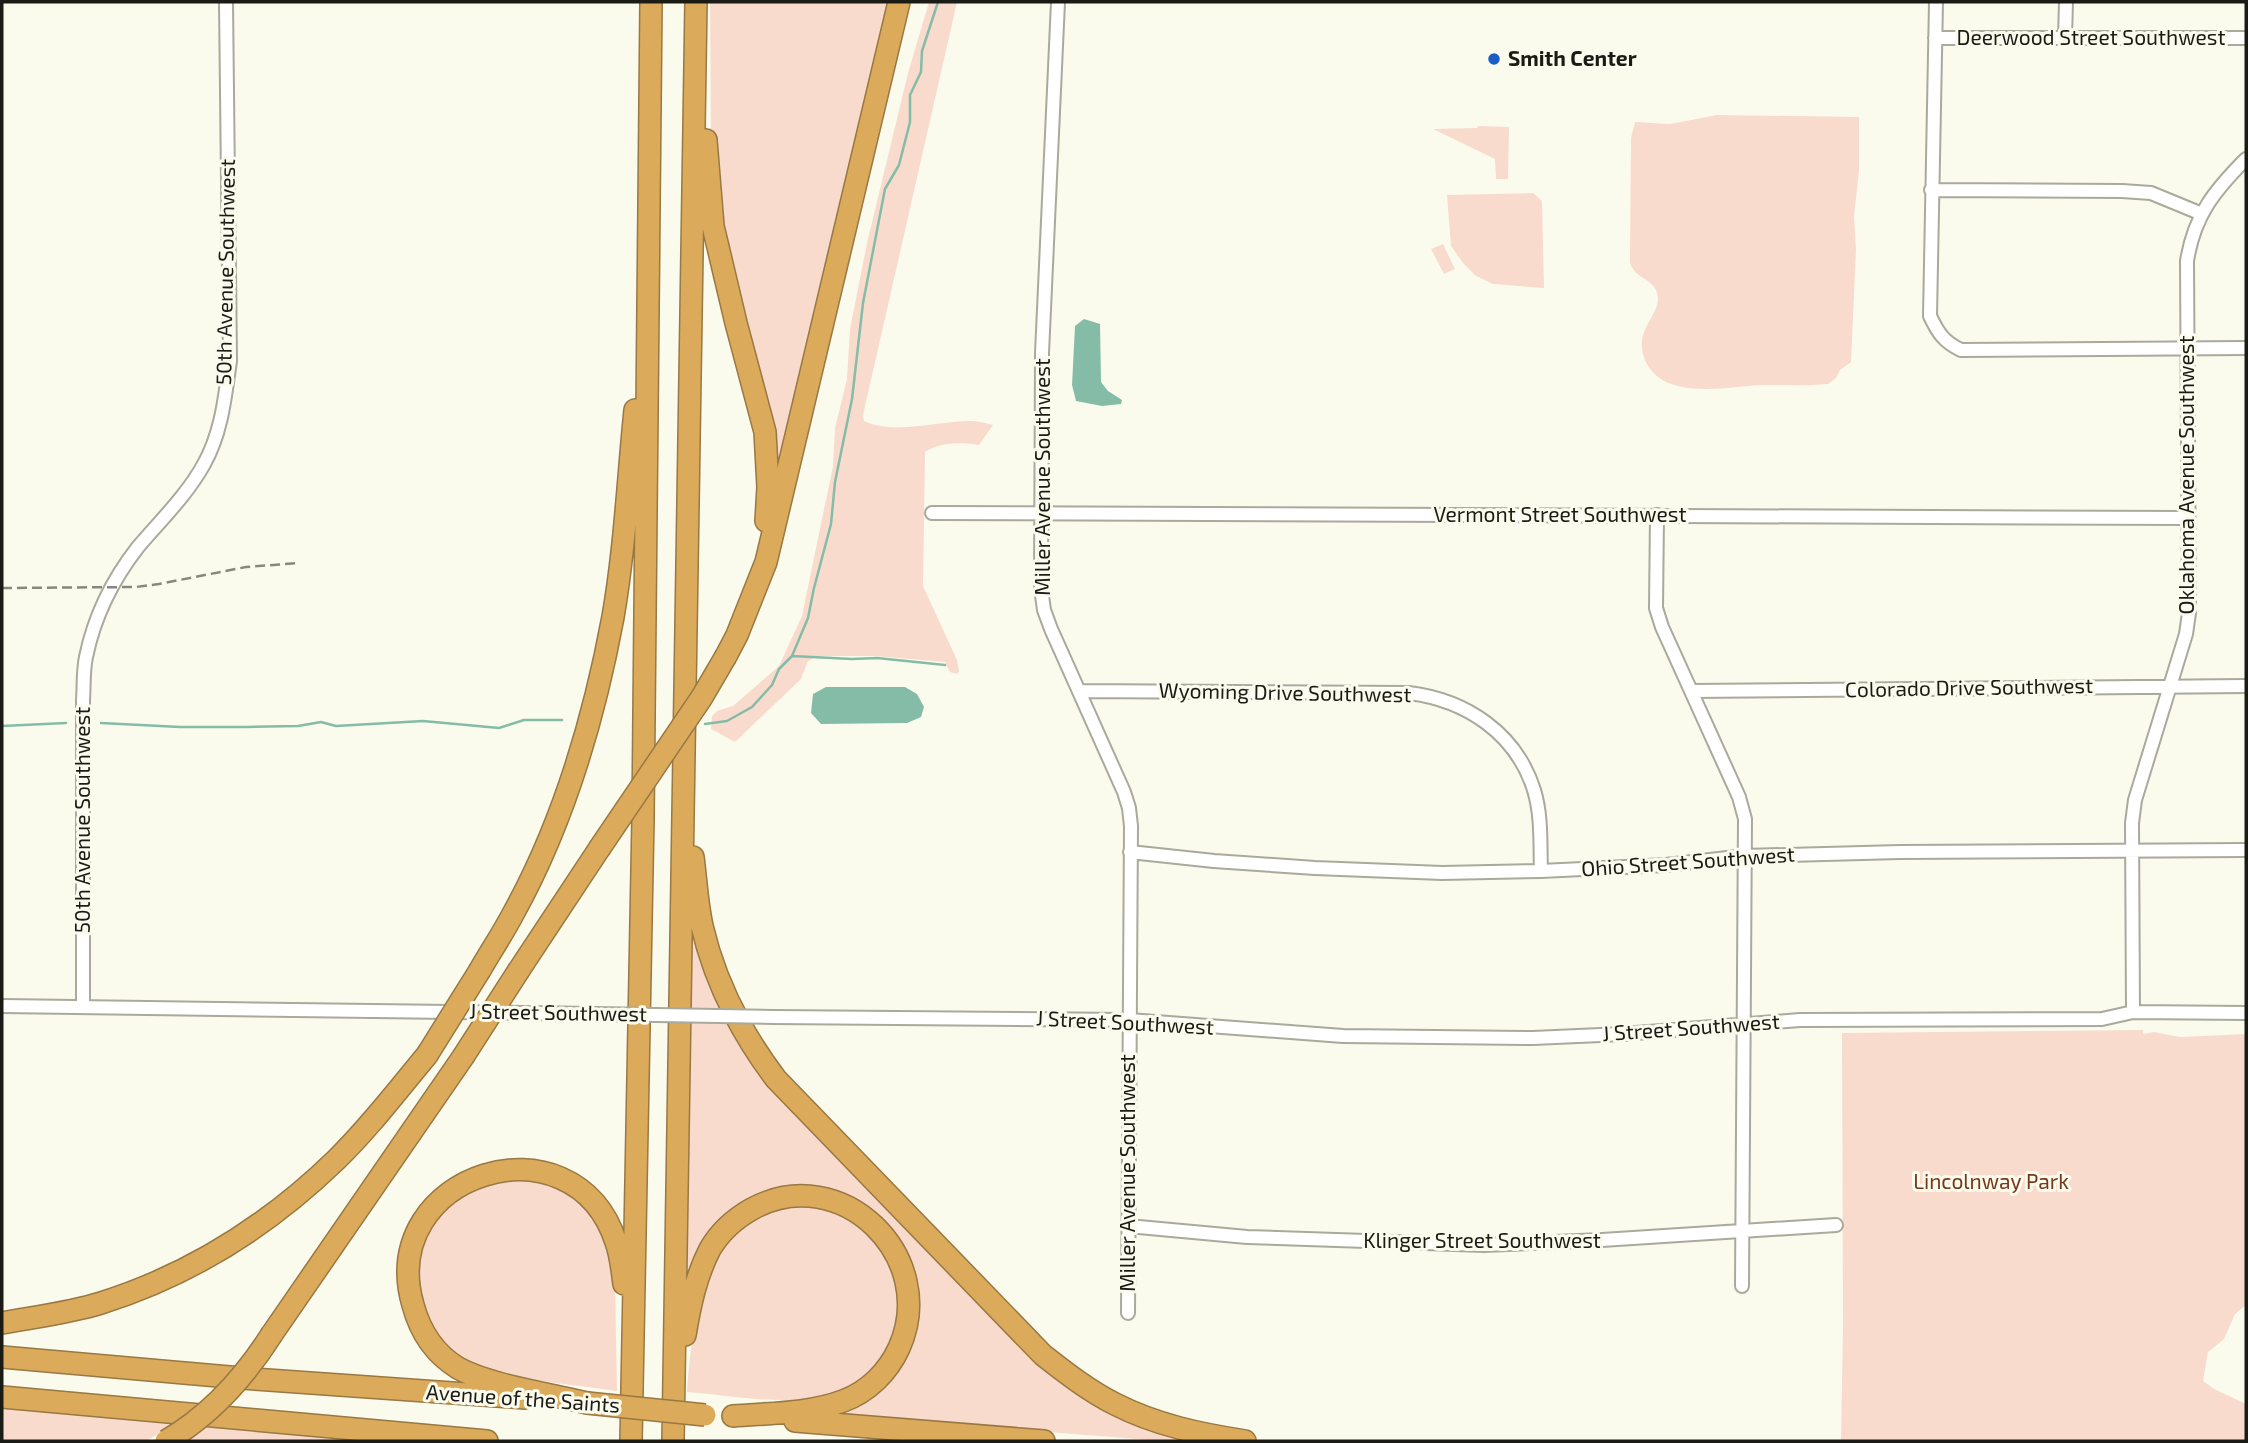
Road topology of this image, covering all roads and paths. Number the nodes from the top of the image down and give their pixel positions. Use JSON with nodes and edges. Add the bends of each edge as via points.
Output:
{"nodes":[{"id":1,"x":226,"y":2,"type":"edge"},
{"id":2,"x":652,"y":2,"type":"edge"},
{"id":3,"x":898,"y":2,"type":"edge"},
{"id":4,"x":1058,"y":2,"type":"edge"},
{"id":5,"x":1936,"y":2,"type":"edge"},
{"id":6,"x":2066,"y":2,"type":"edge"},
{"id":7,"x":695,"y":4,"type":"edge"},
{"id":8,"x":1935,"y":38,"type":"junction"},
{"id":9,"x":2065,"y":38,"type":"junction"},
{"id":10,"x":2246,"y":38,"type":"edge"},
{"id":11,"x":2246,"y":159,"type":"edge"},
{"id":12,"x":1931,"y":190,"type":"junction"},
{"id":13,"x":2202,"y":214,"type":"junction"},
{"id":14,"x":649,"y":275,"type":"junction"},
{"id":15,"x":2187,"y":348,"type":"junction"},
{"id":16,"x":2246,"y":348,"type":"edge"},
{"id":17,"x":932,"y":513,"type":"dead end"},
{"id":18,"x":1041,"y":513,"type":"junction"},
{"id":19,"x":1657,"y":515,"type":"junction"},
{"id":20,"x":2188,"y":518,"type":"junction"},
{"id":21,"x":757,"y":582,"type":"junction"},
{"id":22,"x":686,"y":662,"type":"junction"},
{"id":23,"x":2169,"y":686,"type":"junction"},
{"id":24,"x":2246,"y":686,"type":"edge"},
{"id":25,"x":1080,"y":691,"type":"junction"},
{"id":26,"x":1692,"y":691,"type":"junction"},
{"id":27,"x":2246,"y":850,"type":"edge"},
{"id":28,"x":2133,"y":851,"type":"junction"},
{"id":29,"x":1130,"y":852,"type":"junction"},
{"id":30,"x":1745,"y":856,"type":"junction"},
{"id":31,"x":1541,"y":871,"type":"junction"},
{"id":32,"x":2,"y":1006,"type":"edge"},
{"id":33,"x":83,"y":1007,"type":"junction"},
{"id":34,"x":2133,"y":1012,"type":"junction"},
{"id":35,"x":2246,"y":1013,"type":"edge"},
{"id":36,"x":1129,"y":1020,"type":"junction"},
{"id":37,"x":1743,"y":1024,"type":"junction"},
{"id":38,"x":1836,"y":1225,"type":"dead end"},
{"id":39,"x":1128,"y":1226,"type":"junction"},
{"id":40,"x":1742,"y":1231,"type":"junction"},
{"id":41,"x":1742,"y":1286,"type":"dead end"},
{"id":42,"x":1128,"y":1313,"type":"dead end"},
{"id":43,"x":2,"y":1323,"type":"edge"},
{"id":44,"x":2,"y":1357,"type":"edge"},
{"id":45,"x":633,"y":1366,"type":"junction"},
{"id":46,"x":2,"y":1397,"type":"edge"},
{"id":47,"x":587,"y":1403,"type":"junction"},
{"id":48,"x":733,"y":1416,"type":"junction"},
{"id":49,"x":673,"y":1436,"type":"edge"},
{"id":50,"x":166,"y":1441,"type":"edge"},
{"id":51,"x":487,"y":1441,"type":"edge"},
{"id":52,"x":632,"y":1441,"type":"edge"},
{"id":53,"x":1044,"y":1441,"type":"edge"},
{"id":54,"x":1245,"y":1441,"type":"edge"}],
"edges":[{"from":1,"to":33,"type":"street","name":"50th Avenue Southwest","via":[[230,361],[222,418],[199,472],[112,586],[85,660]]},
{"from":2,"to":14,"type":"highway"},
{"from":3,"to":21,"type":"highway","via":[[777,518]]},
{"from":4,"to":18,"type":"street","name":"Miller Avenue Southwest","via":[[1042,353]]},
{"from":5,"to":8,"type":"street"},
{"from":6,"to":9,"type":"street"},
{"from":7,"to":21,"type":"highway","via":[[713,226],[765,432],[766,527]]},
{"from":7,"to":22,"type":"highway"},
{"from":8,"to":9,"type":"street","name":"Deerwood Street Southwest"},
{"from":8,"to":12,"type":"street"},
{"from":9,"to":10,"type":"street","name":"Deerwood Street Southwest"},
{"from":11,"to":13,"type":"street","name":"Oklahoma Avenue Southwest"},
{"from":12,"to":13,"type":"street","via":[[2151,193]]},
{"from":12,"to":15,"type":"street","via":[[1930,316],[1948,344],[1961,350]]},
{"from":13,"to":15,"type":"street","name":"Oklahoma Avenue Southwest","via":[[2191,237],[2188,261]]},
{"from":14,"to":43,"type":"highway","bridge":true,"via":[[623,547],[597,691],[557,819],[514,914],[481,970],[426,1055],[375,1118],[295,1198],[218,1252],[148,1286],[99,1304]]},
{"from":14,"to":45,"type":"highway"},
{"from":15,"to":16,"type":"street"},
{"from":15,"to":20,"type":"street","name":"Oklahoma Avenue Southwest"},
{"from":17,"to":18,"type":"street","name":"Vermont Street Southwest"},
{"from":18,"to":19,"type":"street","name":"Vermont Street Southwest"},
{"from":18,"to":25,"type":"street","name":"Miller Avenue Southwest","via":[[1044,610]]},
{"from":19,"to":20,"type":"street","name":"Vermont Street Southwest"},
{"from":19,"to":26,"type":"street","via":[[1656,608]]},
{"from":20,"to":23,"type":"street","name":"Oklahoma Avenue Southwest","via":[[2189,613]]},
{"from":21,"to":50,"type":"highway","bridge":true,"via":[[737,635],[702,697],[254,1362],[229,1392]]},
{"from":22,"to":49,"type":"highway"},
{"from":22,"to":54,"type":"highway","via":[[693,856],[702,926],[725,996],[760,1058],[1043,1355],[1092,1391],[1135,1414],[1188,1431]]},
{"from":23,"to":24,"type":"street","name":"Colorado Drive Southwest"},
{"from":23,"to":26,"type":"street","name":"Colorado Drive Southwest"},
{"from":23,"to":28,"type":"street","name":"Oklahoma Avenue Southwest","via":[[2135,800]]},
{"from":25,"to":29,"type":"street","name":"Miller Avenue Southwest","via":[[1124,792],[1131,825]]},
{"from":25,"to":31,"type":"street","name":"Wyoming Drive Southwest","via":[[1434,696],[1483,719],[1522,762],[1539,816]]},
{"from":26,"to":30,"type":"street","via":[[1739,796],[1745,819]]},
{"from":27,"to":28,"type":"street","name":"Ohio Street Southwest"},
{"from":28,"to":30,"type":"street","name":"Ohio Street Southwest"},
{"from":28,"to":34,"type":"street","name":"Oklahoma Avenue Southwest"},
{"from":29,"to":31,"type":"street","name":"Ohio Street Southwest","via":[[1315,868]]},
{"from":29,"to":36,"type":"street","name":"Miller Avenue Southwest"},
{"from":30,"to":31,"type":"street","name":"Ohio Street Southwest"},
{"from":30,"to":37,"type":"street"},
{"from":32,"to":33,"type":"street","name":"J Street Southwest"},
{"from":33,"to":36,"type":"street","name":"J Street Southwest","bridge":true},
{"from":34,"to":35,"type":"street","name":"J Street Southwest"},
{"from":34,"to":37,"type":"street","name":"J Street Southwest","via":[[2102,1019],[1841,1019]]},
{"from":36,"to":37,"type":"street","name":"J Street Southwest","via":[[1436,1038],[1623,1034]]},
{"from":36,"to":39,"type":"street","name":"Miller Avenue Southwest"},
{"from":37,"to":40,"type":"street"},
{"from":38,"to":40,"type":"street","name":"Klinger Street Southwest"},
{"from":39,"to":40,"type":"street","name":"Klinger Street Southwest","via":[[1247,1237],[1484,1245]]},
{"from":39,"to":42,"type":"street","name":"Miller Avenue Southwest"},
{"from":40,"to":41,"type":"street"},
{"from":44,"to":47,"type":"highway","name":"Avenue of the Saints"},
{"from":45,"to":47,"type":"highway","via":[[616,1242],[590,1200],[549,1174],[523,1170],[483,1175],[452,1189],[428,1214],[413,1245],[408,1279],[422,1330],[460,1369]]},
{"from":45,"to":52,"type":"highway"},
{"from":46,"to":51,"type":"highway","name":"Avenue of the Saints"},
{"from":47,"to":48,"type":"highway","name":"Avenue of the Saints","bridge":true},
{"from":48,"to":49,"type":"highway","via":[[816,1409],[844,1401],[863,1391],[895,1357],[906,1333],[908,1288],[893,1247],[865,1217],[827,1199],[781,1198],[740,1216],[725,1230],[711,1247],[691,1300]]},
{"from":48,"to":53,"type":"highway","name":"Avenue of the Saints"}]}
